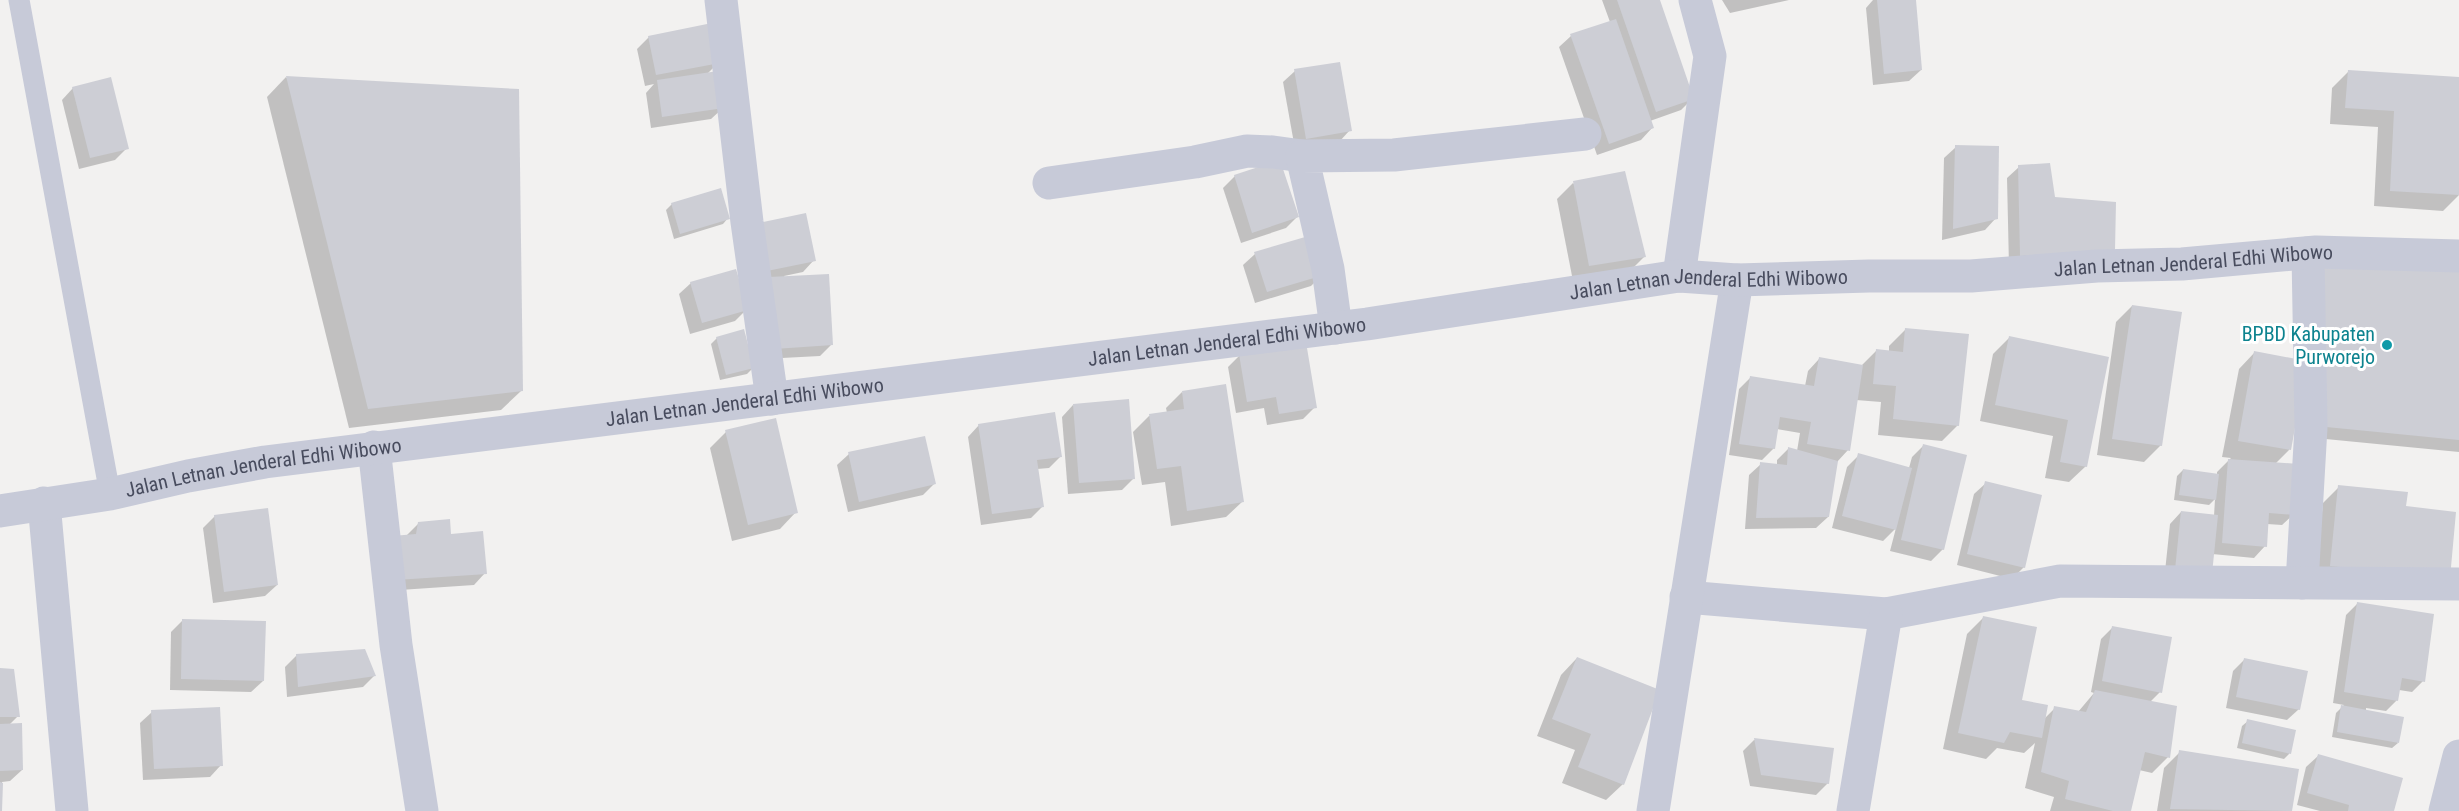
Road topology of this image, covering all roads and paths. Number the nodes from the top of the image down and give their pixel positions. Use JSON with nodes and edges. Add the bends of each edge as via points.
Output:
{"nodes":[{"id":1,"x":19,"y":0,"type":"edge"},
{"id":2,"x":721,"y":0,"type":"edge"},
{"id":3,"x":1695,"y":0,"type":"edge"},
{"id":4,"x":1585,"y":134,"type":"dead end"},
{"id":5,"x":1302,"y":156,"type":"junction"},
{"id":6,"x":1049,"y":183,"type":"dead end"},
{"id":7,"x":2308,"y":253,"type":"junction"},
{"id":8,"x":2459,"y":256,"type":"edge"},
{"id":9,"x":1679,"y":276,"type":"junction"},
{"id":10,"x":1737,"y":280,"type":"junction"},
{"id":11,"x":1336,"y":327,"type":"junction"},
{"id":12,"x":772,"y":399,"type":"junction"},
{"id":13,"x":374,"y":447,"type":"junction"},
{"id":14,"x":110,"y":494,"type":"junction"},
{"id":15,"x":44,"y":503,"type":"junction"},
{"id":16,"x":0,"y":511,"type":"edge"},
{"id":17,"x":2302,"y":583,"type":"junction"},
{"id":18,"x":2459,"y":584,"type":"edge"},
{"id":19,"x":1686,"y":597,"type":"junction"},
{"id":20,"x":1886,"y":614,"type":"junction"},
{"id":21,"x":2459,"y":756,"type":"edge"},
{"id":22,"x":72,"y":811,"type":"edge"},
{"id":23,"x":422,"y":811,"type":"edge"},
{"id":24,"x":1653,"y":811,"type":"edge"},
{"id":25,"x":1852,"y":811,"type":"edge"},
{"id":26,"x":2445,"y":811,"type":"edge"}],
"edges":[{"from":1,"to":14,"type":"lane"},
{"from":2,"to":12,"type":"street"},
{"from":3,"to":9,"type":"street","via":[[1710,56]]},
{"from":4,"to":5,"type":"street","via":[[1394,154]]},
{"from":5,"to":6,"type":"street","via":[[1247,151]]},
{"from":5,"to":11,"type":"street","via":[[1328,269]]},
{"from":7,"to":8,"type":"street","name":"Jalan Letnan Jenderal Edhi Wibowo"},
{"from":7,"to":10,"type":"street","name":"Jalan Letnan Jenderal Edhi Wibowo","via":[[1971,276]]},
{"from":7,"to":17,"type":"street","via":[[2311,427]]},
{"from":9,"to":10,"type":"street","name":"Jalan Letnan Jenderal Edhi Wibowo"},
{"from":9,"to":11,"type":"street","name":"Jalan Letnan Jenderal Edhi Wibowo"},
{"from":10,"to":19,"type":"street"},
{"from":11,"to":12,"type":"street","name":"Jalan Letnan Jenderal Edhi Wibowo"},
{"from":12,"to":13,"type":"street","name":"Jalan Letnan Jenderal Edhi Wibowo"},
{"from":13,"to":14,"type":"street","name":"Jalan Letnan Jenderal Edhi Wibowo","via":[[188,476]]},
{"from":13,"to":23,"type":"street","via":[[396,645]]},
{"from":14,"to":15,"type":"street","name":"Jalan Letnan Jenderal Edhi Wibowo"},
{"from":15,"to":16,"type":"street","name":"Jalan Letnan Jenderal Edhi Wibowo"},
{"from":15,"to":22,"type":"street"},
{"from":17,"to":18,"type":"street"},
{"from":17,"to":20,"type":"street","via":[[2060,581]]},
{"from":19,"to":20,"type":"street"},
{"from":19,"to":24,"type":"street"},
{"from":20,"to":25,"type":"street"},
{"from":21,"to":26,"type":"street"}]}
